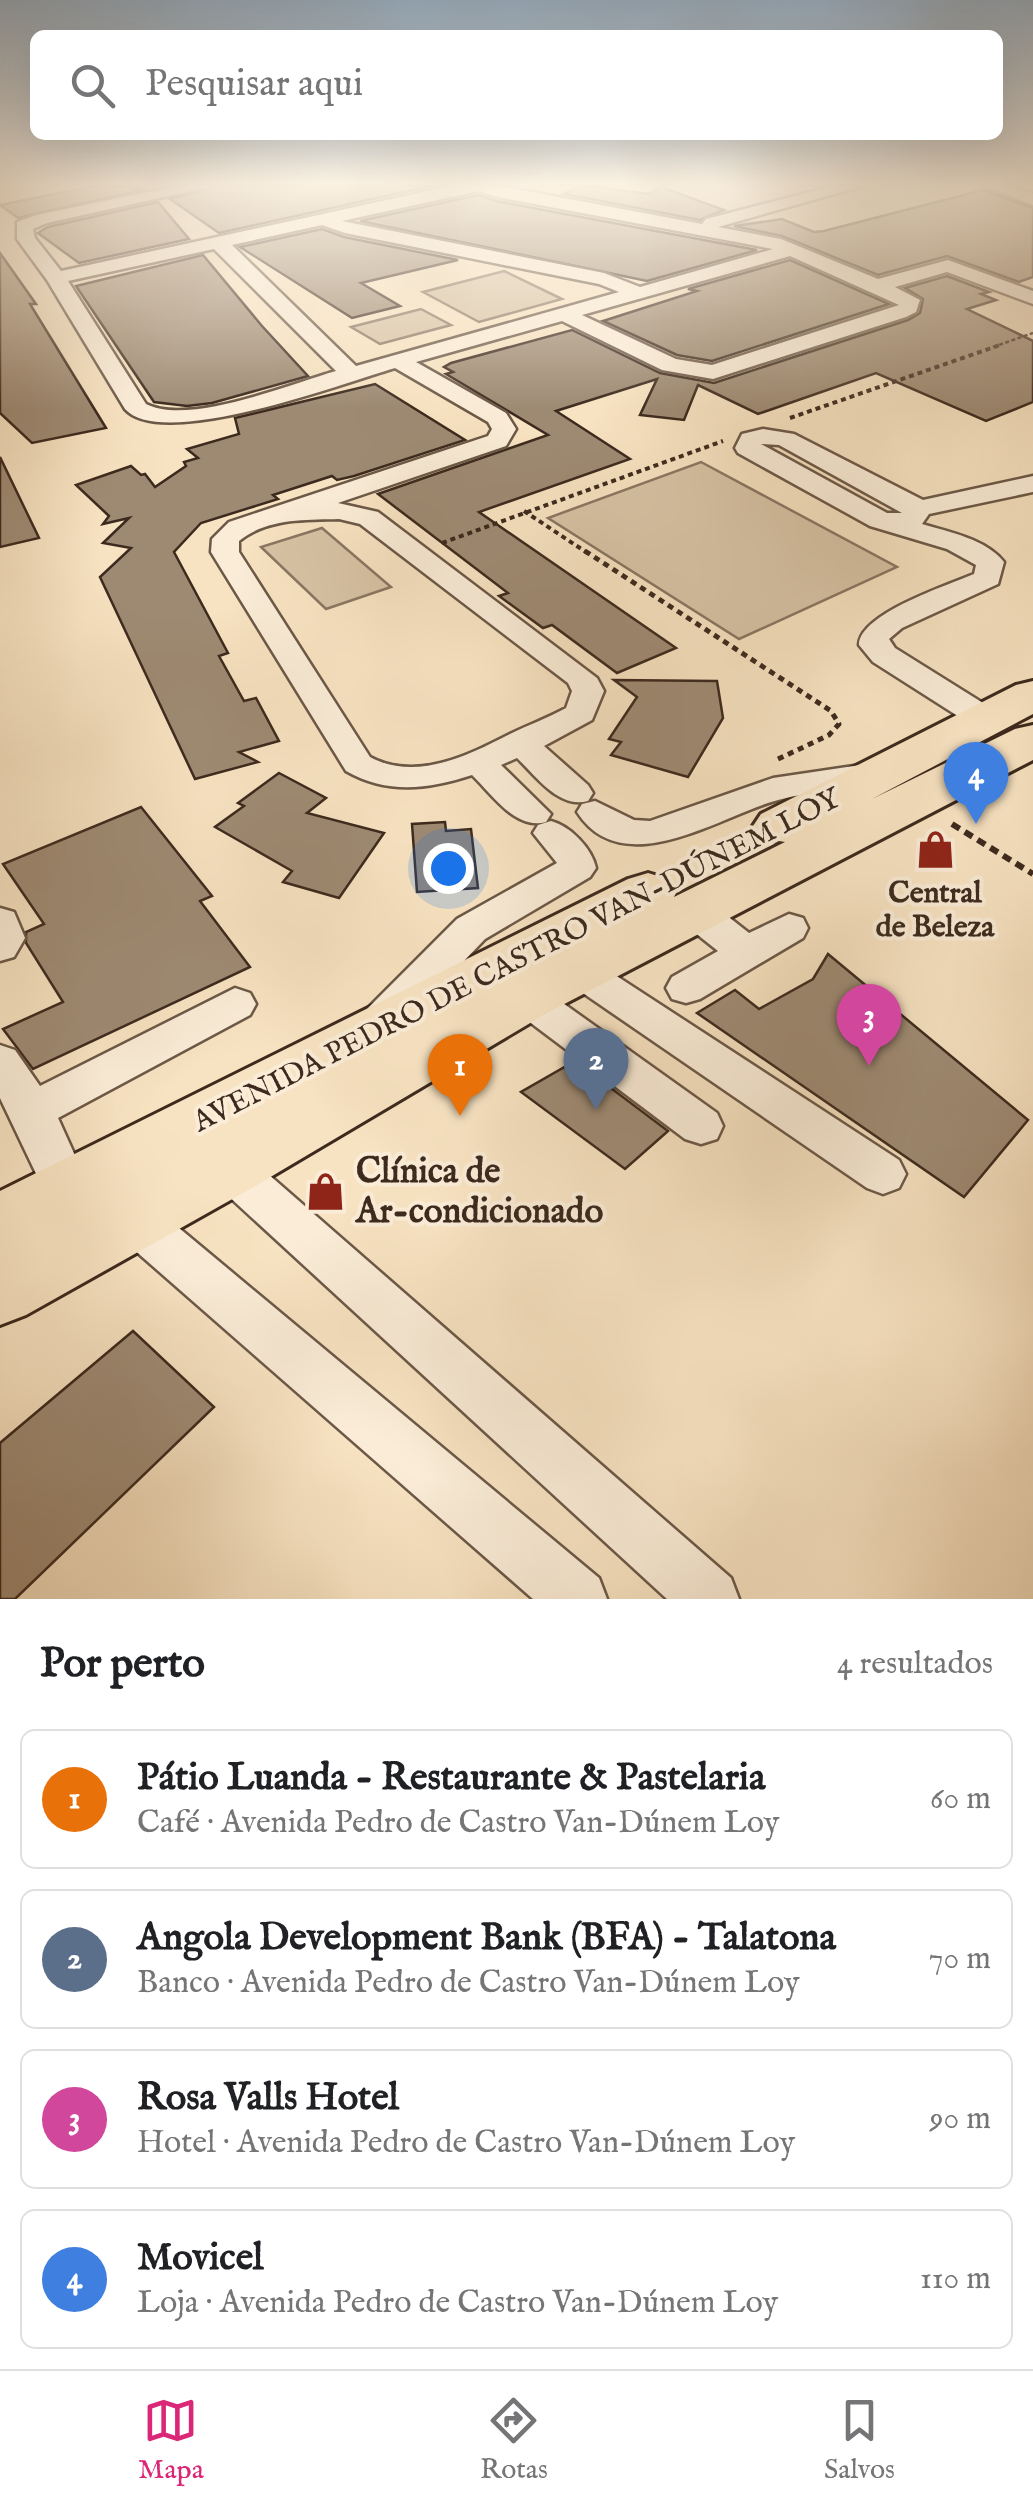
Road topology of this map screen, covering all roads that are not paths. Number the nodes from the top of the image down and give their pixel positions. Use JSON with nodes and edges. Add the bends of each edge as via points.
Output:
{"nodes":[{"id":1,"x":42,"y":260,"type":"edge"},
{"id":2,"x":141,"y":260,"type":"edge"},
{"id":3,"x":235,"y":260,"type":"edge"},
{"id":4,"x":506,"y":260,"type":"edge"},
{"id":5,"x":758,"y":260,"type":"edge"},
{"id":6,"x":816,"y":260,"type":"edge"},
{"id":7,"x":56,"y":278,"type":"junction"},
{"id":8,"x":880,"y":285,"type":"junction"},
{"id":9,"x":638,"y":293,"type":"junction"},
{"id":10,"x":1033,"y":298,"type":"edge"},
{"id":11,"x":563,"y":314,"type":"junction"},
{"id":12,"x":398,"y":361,"type":"junction"},
{"id":13,"x":352,"y":374,"type":"junction"},
{"id":14,"x":379,"y":481,"type":"junction"},
{"id":15,"x":1033,"y":484,"type":"edge"},
{"id":16,"x":917,"y":509,"type":"junction"},
{"id":17,"x":288,"y":512,"type":"junction"},
{"id":18,"x":369,"y":518,"type":"junction"},
{"id":19,"x":887,"y":522,"type":"junction"},
{"id":20,"x":957,"y":543,"type":"junction"},
{"id":21,"x":1033,"y":695,"type":"edge"},
{"id":22,"x":1010,"y":730,"type":"edge"},
{"id":23,"x":518,"y":742,"type":"junction"},
{"id":24,"x":476,"y":760,"type":"junction"},
{"id":25,"x":890,"y":771,"type":"junction"},
{"id":26,"x":693,"y":910,"type":"junction"},
{"id":27,"x":0,"y":922,"type":"edge"},
{"id":28,"x":789,"y":928,"type":"dead end"},
{"id":29,"x":0,"y":947,"type":"edge"},
{"id":30,"x":747,"y":952,"type":"junction"},
{"id":31,"x":551,"y":984,"type":"junction"},
{"id":32,"x":686,"y":988,"type":"dead end"},
{"id":33,"x":235,"y":1004,"type":"dead end"},
{"id":34,"x":366,"y":1037,"type":"junction"},
{"id":35,"x":0,"y":1062,"type":"edge"},
{"id":36,"x":32,"y":1111,"type":"junction"},
{"id":37,"x":700,"y":1126,"type":"dead end"},
{"id":38,"x":228,"y":1167,"type":"junction"},
{"id":39,"x":883,"y":1174,"type":"dead end"},
{"id":40,"x":68,"y":1191,"type":"junction"},
{"id":41,"x":132,"y":1218,"type":"junction"},
{"id":42,"x":0,"y":1226,"type":"edge"},
{"id":43,"x":0,"y":1291,"type":"edge"},
{"id":44,"x":578,"y":1599,"type":"edge"},
{"id":45,"x":710,"y":1599,"type":"edge"}],
"edges":[{"from":1,"to":7,"type":"street"},
{"from":2,"to":7,"type":"street"},
{"from":3,"to":13,"type":"street"},
{"from":4,"to":9,"type":"street","via":[[604,279]]},
{"from":5,"to":9,"type":"street"},
{"from":6,"to":8,"type":"street"},
{"from":7,"to":13,"type":"street","via":[[148,415],[208,414]]},
{"from":8,"to":10,"type":"street","via":[[948,266]]},
{"from":8,"to":11,"type":"street","via":[[910,300],[909,308],[713,372],[670,365]]},
{"from":9,"to":11,"type":"street"},
{"from":11,"to":12,"type":"street"},
{"from":12,"to":13,"type":"street"},
{"from":12,"to":14,"type":"street","via":[[498,418],[504,429],[497,442]]},
{"from":14,"to":17,"type":"street"},
{"from":14,"to":18,"type":"street","via":[[365,498]]},
{"from":15,"to":16,"type":"street"},
{"from":16,"to":19,"type":"street","via":[[912,520]]},
{"from":16,"to":19,"type":"street","via":[[785,439],[748,442],[750,451]]},
{"from":16,"to":20,"type":"street"},
{"from":17,"to":18,"type":"street"},
{"from":17,"to":24,"type":"street","via":[[239,528],[226,538],[226,552],[358,764],[410,778]]},
{"from":18,"to":23,"type":"street","via":[[582,678],[588,690],[581,713]]},
{"from":19,"to":20,"type":"street"},
{"from":20,"to":22,"type":"street","via":[[990,562],[988,578],[880,628],[874,645]]},
{"from":21,"to":22,"type":"highway","name":"AVENIDA PEDRO DE CASTRO VAN-DÚNEM LOY"},
{"from":22,"to":25,"type":"highway","name":"AVENIDA PEDRO DE CASTRO VAN-DÚNEM LOY"},
{"from":22,"to":26,"type":"highway","name":"AVENIDA PEDRO DE CASTRO VAN-DÚNEM LOY"},
{"from":23,"to":24,"type":"street"},
{"from":23,"to":25,"type":"street","via":[[586,803],[636,834],[773,788]]},
{"from":24,"to":34,"type":"street","via":[[578,868],[471,929]]},
{"from":25,"to":34,"type":"highway","name":"AVENIDA PEDRO DE CASTRO VAN-DÚNEM LOY"},
{"from":26,"to":30,"type":"street"},
{"from":26,"to":31,"type":"highway","name":"AVENIDA PEDRO DE CASTRO VAN-DÚNEM LOY"},
{"from":27,"to":29,"type":"street"},
{"from":28,"to":30,"type":"street"},
{"from":30,"to":32,"type":"street"},
{"from":31,"to":37,"type":"street"},
{"from":31,"to":38,"type":"highway","name":"AVENIDA PEDRO DE CASTRO VAN-DÚNEM LOY"},
{"from":31,"to":39,"type":"street"},
{"from":33,"to":36,"type":"street"},
{"from":34,"to":40,"type":"highway","name":"AVENIDA PEDRO DE CASTRO VAN-DÚNEM LOY"},
{"from":35,"to":36,"type":"street"},
{"from":36,"to":40,"type":"street"},
{"from":38,"to":41,"type":"highway","name":"AVENIDA PEDRO DE CASTRO VAN-DÚNEM LOY"},
{"from":38,"to":45,"type":"street"},
{"from":40,"to":42,"type":"highway","name":"AVENIDA PEDRO DE CASTRO VAN-DÚNEM LOY"},
{"from":41,"to":43,"type":"highway","name":"AVENIDA PEDRO DE CASTRO VAN-DÚNEM LOY"},
{"from":41,"to":44,"type":"street"}]}
